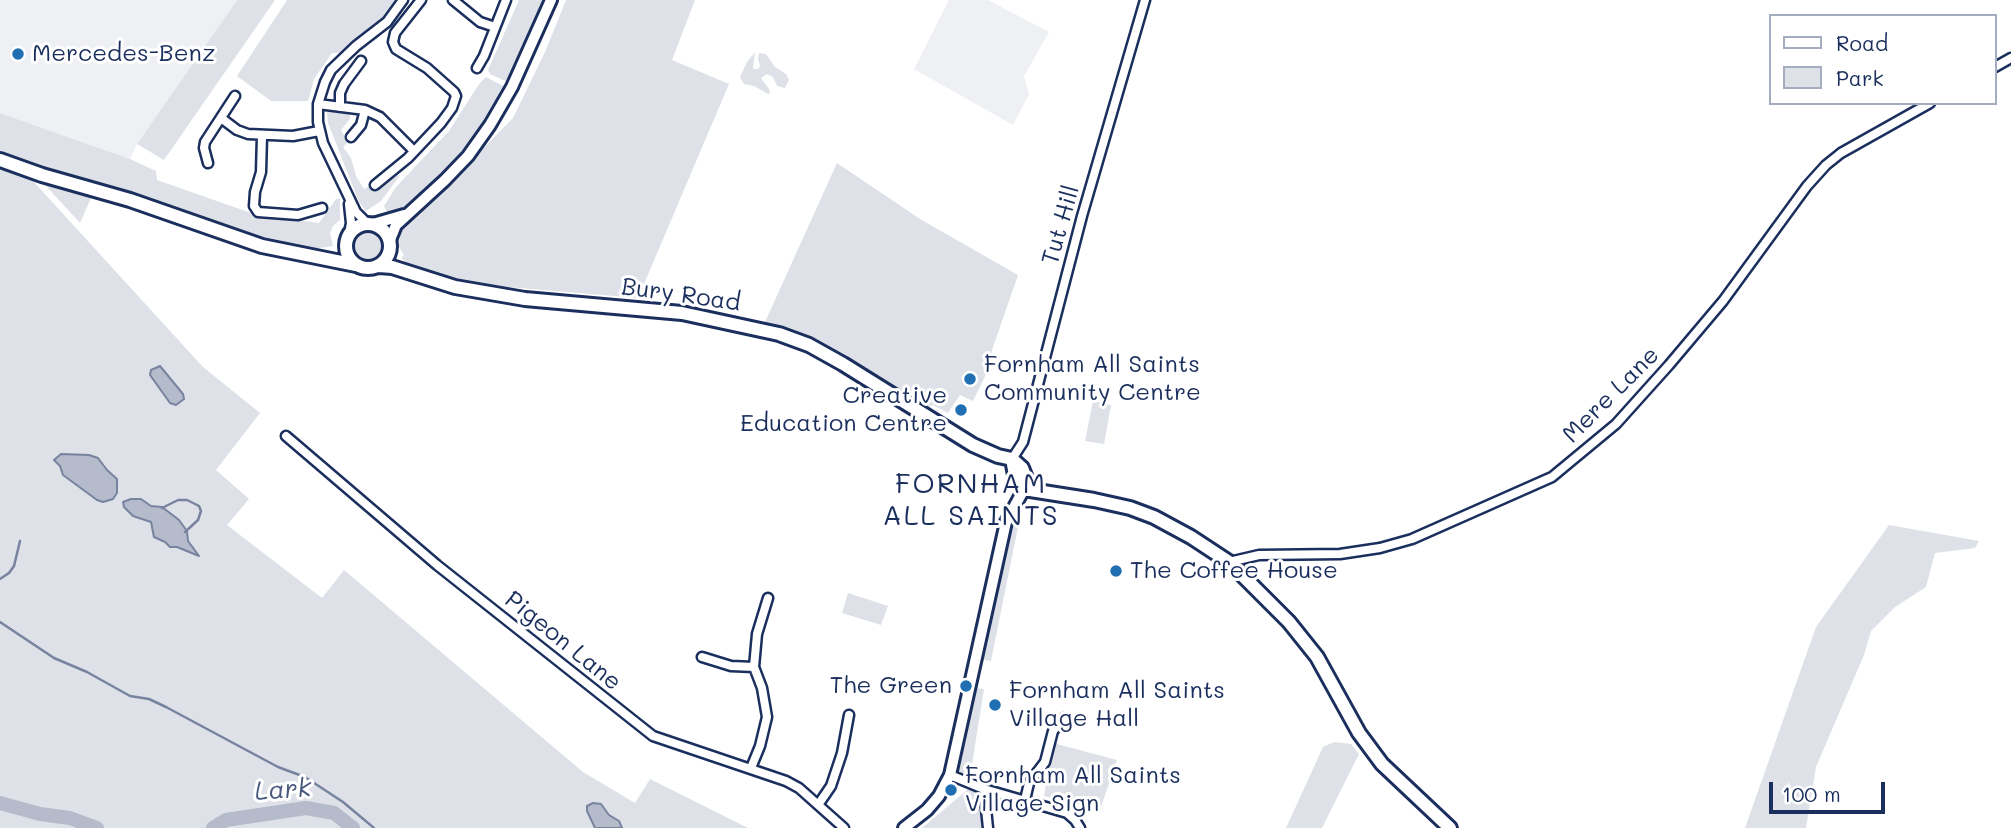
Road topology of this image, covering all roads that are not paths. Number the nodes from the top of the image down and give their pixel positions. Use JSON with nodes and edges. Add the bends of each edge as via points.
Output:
{"nodes":[{"id":1,"x":403,"y":0,"type":"edge"},
{"id":2,"x":421,"y":0,"type":"edge"},
{"id":3,"x":453,"y":0,"type":"edge"},
{"id":4,"x":506,"y":0,"type":"edge"},
{"id":5,"x":551,"y":0,"type":"edge"},
{"id":6,"x":1145,"y":0,"type":"edge"},
{"id":7,"x":495,"y":27,"type":"junction"},
{"id":8,"x":361,"y":61,"type":"dead end"},
{"id":9,"x":477,"y":68,"type":"dead end"},
{"id":10,"x":235,"y":96,"type":"dead end"},
{"id":11,"x":318,"y":104,"type":"junction"},
{"id":12,"x":1926,"y":105,"type":"edge"},
{"id":13,"x":340,"y":107,"type":"junction"},
{"id":14,"x":365,"y":110,"type":"junction"},
{"id":15,"x":221,"y":118,"type":"junction"},
{"id":16,"x":319,"y":131,"type":"junction"},
{"id":17,"x":262,"y":136,"type":"junction"},
{"id":18,"x":351,"y":137,"type":"dead end"},
{"id":19,"x":415,"y":151,"type":"junction"},
{"id":20,"x":0,"y":160,"type":"edge"},
{"id":21,"x":208,"y":163,"type":"dead end"},
{"id":22,"x":375,"y":185,"type":"dead end"},
{"id":23,"x":349,"y":198,"type":"junction"},
{"id":24,"x":321,"y":208,"type":"dead end"},
{"id":25,"x":406,"y":214,"type":"junction"},
{"id":26,"x":371,"y":224,"type":"junction"},
{"id":27,"x":347,"y":238,"type":"junction"},
{"id":28,"x":390,"y":244,"type":"junction"},
{"id":29,"x":310,"y":256,"type":"junction"},
{"id":30,"x":356,"y":265,"type":"junction"},
{"id":31,"x":379,"y":266,"type":"junction"},
{"id":32,"x":416,"y":275,"type":"junction"},
{"id":33,"x":286,"y":436,"type":"dead end"},
{"id":34,"x":1012,"y":459,"type":"junction"},
{"id":35,"x":1024,"y":489,"type":"junction"},
{"id":36,"x":1229,"y":562,"type":"junction"},
{"id":37,"x":768,"y":598,"type":"dead end"},
{"id":38,"x":702,"y":657,"type":"dead end"},
{"id":39,"x":754,"y":667,"type":"junction"},
{"id":40,"x":849,"y":715,"type":"dead end"},
{"id":41,"x":1064,"y":718,"type":"dead end"},
{"id":42,"x":751,"y":768,"type":"junction"},
{"id":43,"x":950,"y":775,"type":"junction"},
{"id":44,"x":984,"y":789,"type":"junction"},
{"id":45,"x":1025,"y":800,"type":"junction"},
{"id":46,"x":818,"y":805,"type":"junction"},
{"id":47,"x":844,"y":828,"type":"edge"},
{"id":48,"x":904,"y":828,"type":"edge"},
{"id":49,"x":988,"y":828,"type":"edge"},
{"id":50,"x":1080,"y":828,"type":"edge"},
{"id":51,"x":1450,"y":828,"type":"edge"}],
"edges":[{"from":1,"to":11,"type":"street","via":[[387,22],[331,70]]},
{"from":2,"to":19,"type":"street","via":[[393,42],[456,96],[441,123]]},
{"from":3,"to":7,"type":"street","via":[[480,22]]},
{"from":4,"to":7,"type":"street"},
{"from":5,"to":25,"type":"main road","via":[[490,125],[453,172]]},
{"from":6,"to":34,"type":"street","name":"Tut Hill","via":[[1023,442]]},
{"from":7,"to":9,"type":"street"},
{"from":8,"to":13,"type":"street","via":[[344,84]]},
{"from":10,"to":15,"type":"street"},
{"from":11,"to":13,"type":"street"},
{"from":11,"to":16,"type":"street"},
{"from":12,"to":36,"type":"street","name":"Mere Lane","via":[[1826,165],[1669,366],[1616,424],[1552,477],[1412,539],[1380,548],[1340,554],[1259,555]]},
{"from":13,"to":14,"type":"street"},
{"from":14,"to":18,"type":"street","via":[[362,125]]},
{"from":14,"to":19,"type":"street","via":[[380,117]]},
{"from":15,"to":17,"type":"street","via":[[237,130]]},
{"from":15,"to":21,"type":"street","via":[[205,142]]},
{"from":16,"to":17,"type":"street"},
{"from":16,"to":23,"type":"street"},
{"from":17,"to":24,"type":"street","via":[[254,206],[258,212],[298,215]]},
{"from":19,"to":22,"type":"street"},
{"from":20,"to":29,"type":"main road","via":[[262,246]]},
{"from":23,"to":26,"type":"street","via":[[356,212]]},
{"from":23,"to":27,"type":"street"},
{"from":25,"to":26,"type":"main road"},
{"from":25,"to":28,"type":"main road","via":[[391,232]]},
{"from":26,"to":27,"type":"main road","via":[[354,229]]},
{"from":26,"to":28,"type":"main road","via":[[384,230]]},
{"from":27,"to":29,"type":"main road","via":[[337,249]]},
{"from":27,"to":30,"type":"main road","via":[[347,255]]},
{"from":28,"to":31,"type":"main road"},
{"from":28,"to":32,"type":"main road","name":"Bury Road","via":[[397,259]]},
{"from":29,"to":30,"type":"main road"},
{"from":30,"to":31,"type":"main road"},
{"from":31,"to":32,"type":"main road","name":"Bury Road"},
{"from":32,"to":34,"type":"main road","name":"Bury Road","via":[[525,299],[682,313],[779,334],[809,345],[973,445]]},
{"from":33,"to":42,"type":"street","name":"Pigeon Lane","via":[[630,720],[653,736]]},
{"from":34,"to":35,"type":"main road","via":[[1022,468]]},
{"from":35,"to":36,"type":"main road","via":[[1130,508],[1192,537]]},
{"from":35,"to":43,"type":"main road","via":[[1006,522]]},
{"from":36,"to":51,"type":"main road","via":[[1317,657],[1359,733],[1382,764]]},
{"from":37,"to":39,"type":"street","via":[[757,634]]},
{"from":38,"to":39,"type":"street"},
{"from":39,"to":42,"type":"street","via":[[767,717]]},
{"from":40,"to":46,"type":"street","via":[[831,786]]},
{"from":41,"to":45,"type":"street","via":[[1053,731],[1045,762],[1029,783]]},
{"from":42,"to":46,"type":"street","name":"Pigeon Lane","via":[[786,781]]},
{"from":43,"to":44,"type":"street"},
{"from":43,"to":48,"type":"main road","via":[[927,810]]},
{"from":44,"to":45,"type":"street"},
{"from":44,"to":49,"type":"street"},
{"from":45,"to":50,"type":"street","via":[[1067,813]]},
{"from":46,"to":47,"type":"street","name":"Pigeon Lane"}]}
